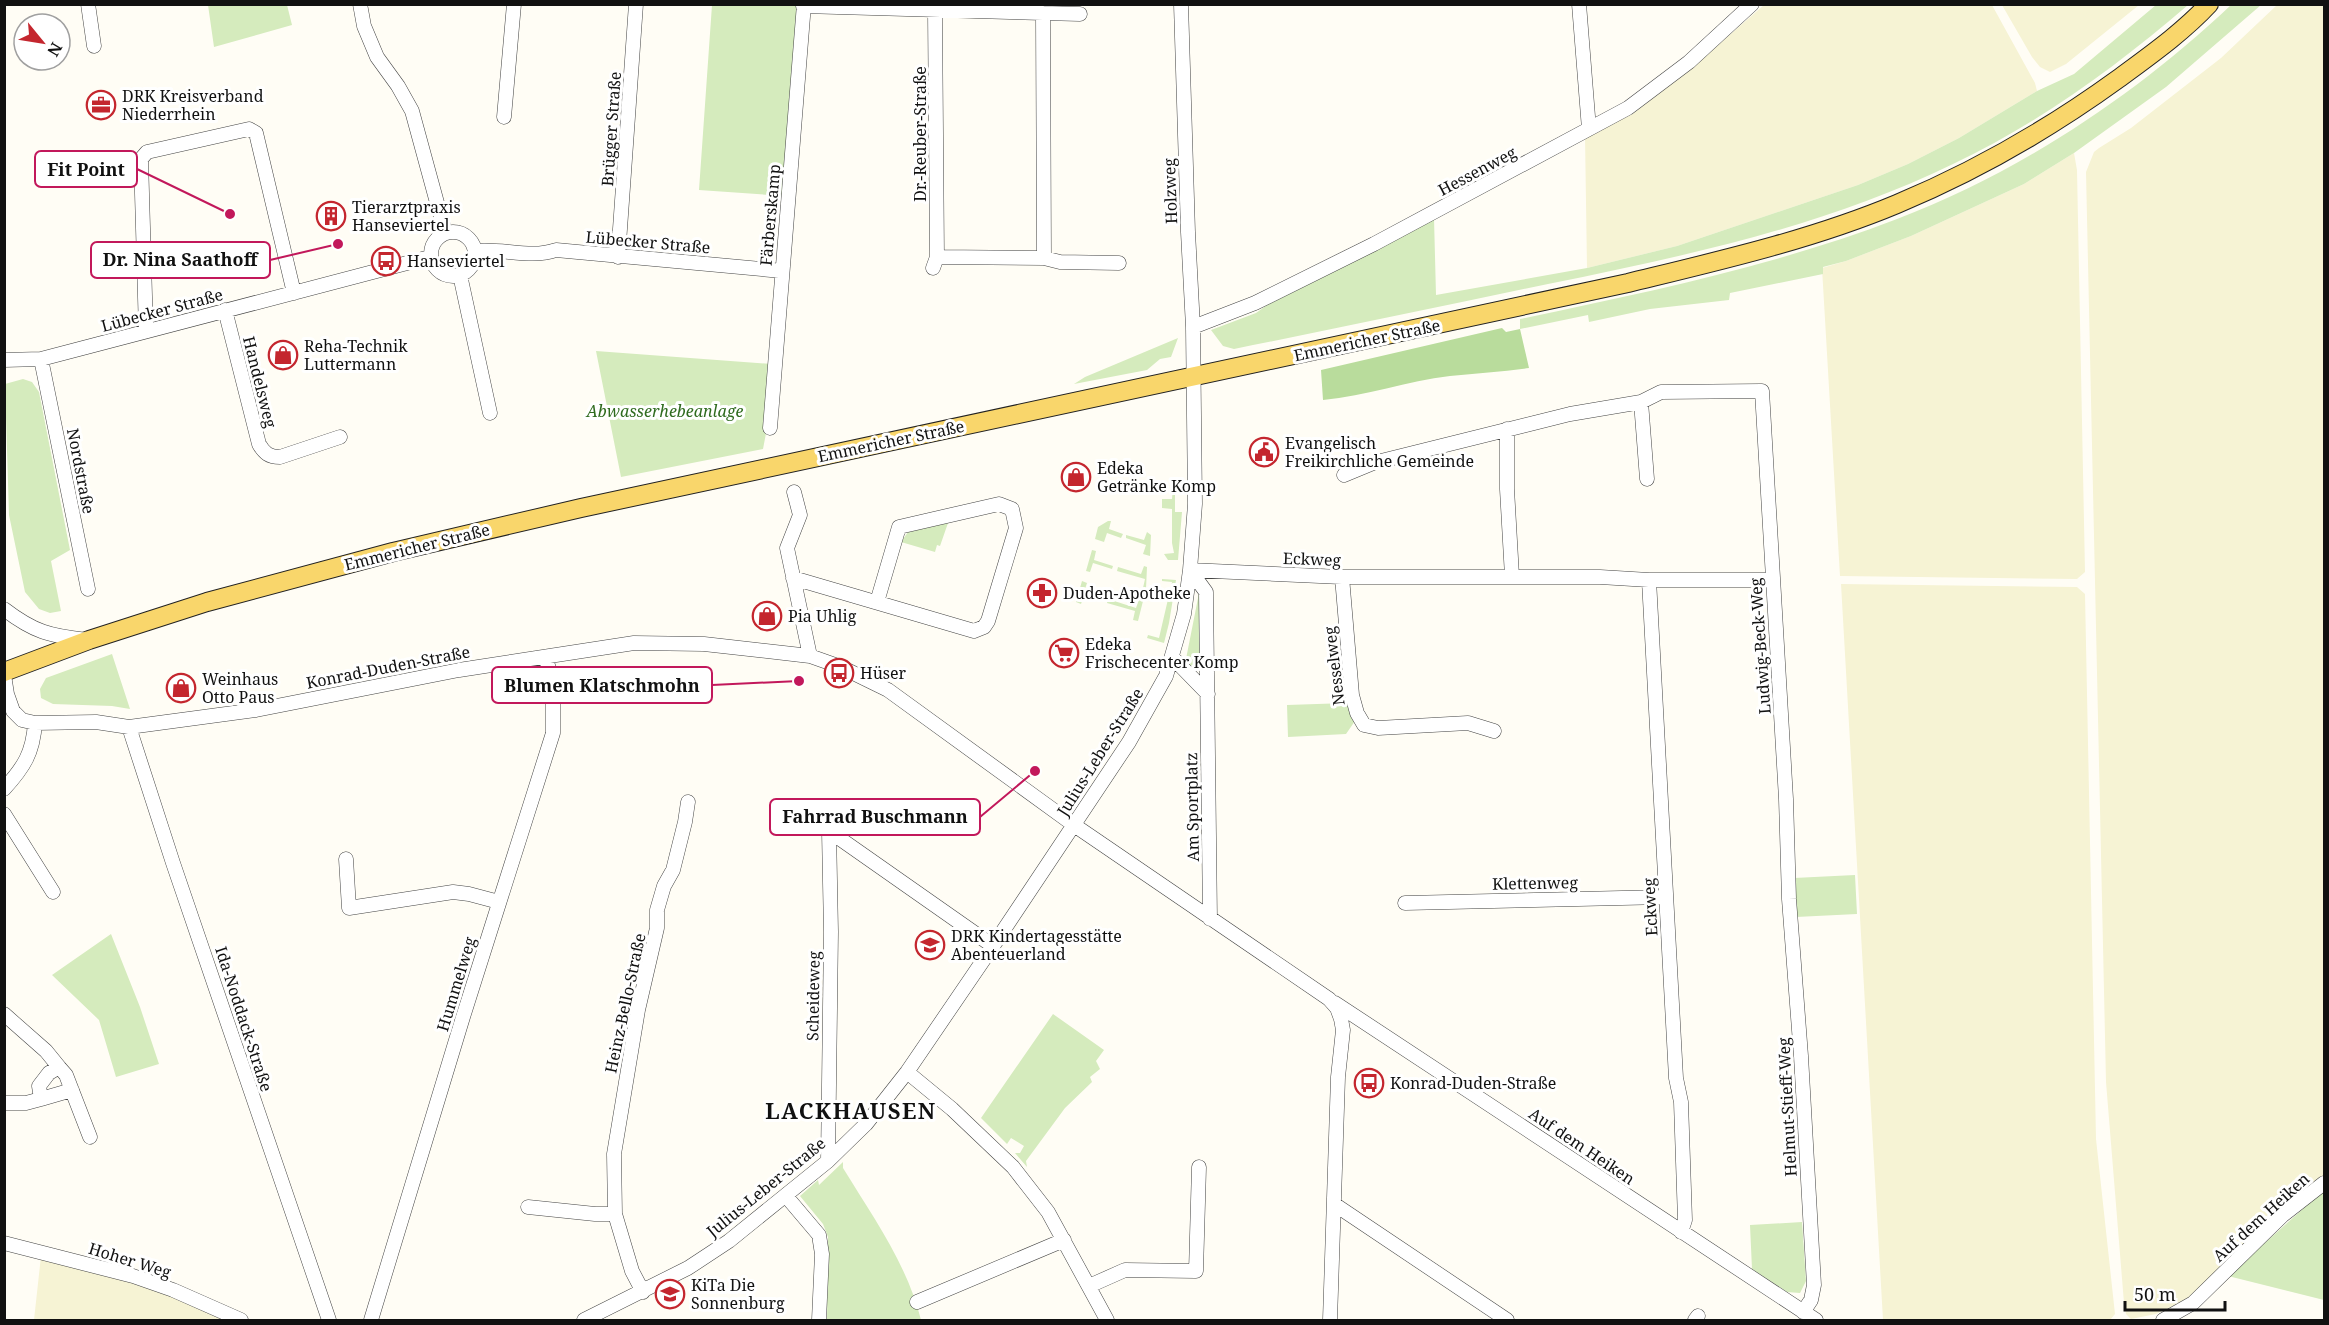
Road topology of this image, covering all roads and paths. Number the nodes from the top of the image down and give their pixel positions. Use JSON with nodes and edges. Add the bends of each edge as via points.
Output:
{"nodes":[{"id":1,"x":88,"y":4,"type":"edge"},
{"id":2,"x":360,"y":4,"type":"edge"},
{"id":3,"x":513,"y":4,"type":"edge"},
{"id":4,"x":636,"y":4,"type":"edge"},
{"id":5,"x":1181,"y":4,"type":"edge"},
{"id":6,"x":1579,"y":4,"type":"edge"},
{"id":7,"x":1752,"y":4,"type":"edge"},
{"id":8,"x":2209,"y":4,"type":"edge"},
{"id":9,"x":804,"y":5,"type":"edge"},
{"id":10,"x":935,"y":10,"type":"junction"},
{"id":11,"x":1043,"y":13,"type":"junction"},
{"id":12,"x":1080,"y":14,"type":"dead end"},
{"id":13,"x":94,"y":46,"type":"dead end"},
{"id":14,"x":504,"y":117,"type":"dead end"},
{"id":15,"x":1589,"y":129,"type":"junction"},
{"id":16,"x":445,"y":232,"type":"junction"},
{"id":17,"x":475,"y":251,"type":"junction"},
{"id":18,"x":430,"y":257,"type":"junction"},
{"id":19,"x":618,"y":257,"type":"junction"},
{"id":20,"x":1044,"y":258,"type":"junction"},
{"id":21,"x":1119,"y":263,"type":"dead end"},
{"id":22,"x":782,"y":271,"type":"junction"},
{"id":23,"x":460,"y":275,"type":"junction"},
{"id":24,"x":294,"y":293,"type":"junction"},
{"id":25,"x":225,"y":310,"type":"junction"},
{"id":26,"x":1193,"y":327,"type":"junction"},
{"id":27,"x":146,"y":331,"type":"junction"},
{"id":28,"x":41,"y":359,"type":"junction"},
{"id":29,"x":4,"y":360,"type":"edge"},
{"id":30,"x":1193,"y":377,"type":"junction"},
{"id":31,"x":1641,"y":402,"type":"junction"},
{"id":32,"x":490,"y":413,"type":"dead end"},
{"id":33,"x":770,"y":428,"type":"dead end"},
{"id":34,"x":1507,"y":429,"type":"junction"},
{"id":35,"x":340,"y":437,"type":"dead end"},
{"id":36,"x":1344,"y":476,"type":"dead end"},
{"id":37,"x":1647,"y":479,"type":"dead end"},
{"id":38,"x":794,"y":492,"type":"dead end"},
{"id":39,"x":1190,"y":570,"type":"junction"},
{"id":40,"x":1512,"y":576,"type":"junction"},
{"id":41,"x":1342,"y":577,"type":"junction"},
{"id":42,"x":793,"y":578,"type":"junction"},
{"id":43,"x":1649,"y":580,"type":"junction"},
{"id":44,"x":1772,"y":580,"type":"junction"},
{"id":45,"x":88,"y":590,"type":"dead end"},
{"id":46,"x":877,"y":602,"type":"junction"},
{"id":47,"x":4,"y":609,"type":"edge"},
{"id":48,"x":89,"y":640,"type":"junction"},
{"id":49,"x":810,"y":656,"type":"junction"},
{"id":50,"x":545,"y":657,"type":"junction"},
{"id":51,"x":1172,"y":657,"type":"junction"},
{"id":52,"x":4,"y":673,"type":"edge"},
{"id":53,"x":1208,"y":694,"type":"junction"},
{"id":54,"x":35,"y":723,"type":"junction"},
{"id":55,"x":129,"y":727,"type":"junction"},
{"id":56,"x":1494,"y":730,"type":"dead end"},
{"id":57,"x":4,"y":789,"type":"edge"},
{"id":58,"x":688,"y":802,"type":"dead end"},
{"id":59,"x":4,"y":814,"type":"edge"},
{"id":60,"x":1074,"y":825,"type":"junction"},
{"id":61,"x":346,"y":859,"type":"dead end"},
{"id":62,"x":53,"y":892,"type":"dead end"},
{"id":63,"x":1665,"y":897,"type":"junction"},
{"id":64,"x":1789,"y":899,"type":"joint"},
{"id":65,"x":499,"y":902,"type":"junction"},
{"id":66,"x":1405,"y":903,"type":"dead end"},
{"id":67,"x":1210,"y":919,"type":"junction"},
{"id":68,"x":993,"y":946,"type":"junction"},
{"id":69,"x":1329,"y":999,"type":"junction"},
{"id":70,"x":4,"y":1014,"type":"edge"},
{"id":71,"x":59,"y":1067,"type":"junction"},
{"id":72,"x":907,"y":1072,"type":"junction"},
{"id":73,"x":72,"y":1090,"type":"junction"},
{"id":74,"x":41,"y":1099,"type":"junction"},
{"id":75,"x":4,"y":1103,"type":"edge"},
{"id":76,"x":90,"y":1137,"type":"dead end"},
{"id":77,"x":828,"y":1161,"type":"junction"},
{"id":78,"x":1199,"y":1167,"type":"dead end"},
{"id":79,"x":2325,"y":1183,"type":"edge"},
{"id":80,"x":786,"y":1196,"type":"junction"},
{"id":81,"x":1335,"y":1204,"type":"junction"},
{"id":82,"x":528,"y":1207,"type":"dead end"},
{"id":83,"x":615,"y":1214,"type":"junction"},
{"id":84,"x":1681,"y":1232,"type":"junction"},
{"id":85,"x":1064,"y":1240,"type":"junction"},
{"id":86,"x":4,"y":1242,"type":"edge"},
{"id":87,"x":1089,"y":1286,"type":"junction"},
{"id":88,"x":643,"y":1292,"type":"junction"},
{"id":89,"x":917,"y":1302,"type":"dead end"},
{"id":90,"x":1803,"y":1312,"type":"junction"},
{"id":91,"x":241,"y":1320,"type":"edge"},
{"id":92,"x":329,"y":1320,"type":"edge"},
{"id":93,"x":371,"y":1320,"type":"edge"},
{"id":94,"x":584,"y":1320,"type":"edge"},
{"id":95,"x":819,"y":1320,"type":"edge"},
{"id":96,"x":1107,"y":1320,"type":"edge"},
{"id":97,"x":1330,"y":1320,"type":"edge"},
{"id":98,"x":1507,"y":1320,"type":"edge"},
{"id":99,"x":1816,"y":1320,"type":"edge"},
{"id":100,"x":2163,"y":1320,"type":"edge"}],
"edges":[{"from":1,"to":13,"type":"street"},
{"from":2,"to":16,"type":"street","via":[[377,57],[412,111]]},
{"from":3,"to":14,"type":"street"},
{"from":4,"to":19,"type":"street","name":"Brügger Straße"},
{"from":5,"to":26,"type":"street","name":"Holzweg"},
{"from":6,"to":15,"type":"street"},
{"from":7,"to":15,"type":"street","name":"Hessenweg","via":[[1689,62],[1628,108]]},
{"from":8,"to":30,"type":"main road","name":"Emmericher Straße","via":[[2152,54],[2088,101],[2013,148],[1896,204],[1787,242],[1628,283]]},
{"from":9,"to":10,"type":"street"},
{"from":9,"to":22,"type":"street","name":"Färberskamp"},
{"from":10,"to":11,"type":"street"},
{"from":10,"to":20,"type":"street","name":"Dr.-Reuber-Straße","via":[[935,262]]},
{"from":11,"to":12,"type":"street"},
{"from":11,"to":20,"type":"street"},
{"from":15,"to":26,"type":"street","name":"Hessenweg","via":[[1307,277]]},
{"from":16,"to":17,"type":"street","via":[[459,232],[470,239]]},
{"from":16,"to":18,"type":"street","via":[[433,242]]},
{"from":17,"to":19,"type":"street","name":"Lübecker Straße","via":[[544,254],[556,250]]},
{"from":17,"to":23,"type":"street","via":[[474,261]]},
{"from":18,"to":23,"type":"street","via":[[441,273]]},
{"from":18,"to":24,"type":"street","name":"Lübecker Straße"},
{"from":19,"to":22,"type":"street","name":"Lübecker Straße"},
{"from":20,"to":21,"type":"street","name":"Dr.-Reuber-Straße"},
{"from":22,"to":33,"type":"street","name":"Färberskamp"},
{"from":23,"to":32,"type":"street"},
{"from":24,"to":25,"type":"street","name":"Lübecker Straße"},
{"from":24,"to":27,"type":"street","via":[[256,133],[249,129],[147,152],[141,159]]},
{"from":25,"to":27,"type":"street","name":"Lübecker Straße"},
{"from":25,"to":35,"type":"street","name":"Handelsweg","via":[[263,452],[280,457]]},
{"from":26,"to":30,"type":"street","name":"Holzweg"},
{"from":27,"to":28,"type":"street","name":"Lübecker Straße"},
{"from":28,"to":29,"type":"street","name":"Lübecker Straße"},
{"from":28,"to":45,"type":"street","name":"Nordstraße"},
{"from":30,"to":39,"type":"street","name":"Julius-Leber-Straße","via":[[1195,496]]},
{"from":30,"to":48,"type":"main road","name":"Emmericher Straße","via":[[416,546],[234,595]]},
{"from":31,"to":34,"type":"street"},
{"from":31,"to":37,"type":"street"},
{"from":31,"to":44,"type":"street","name":"Ludwig-Beck-Weg","via":[[1661,392],[1762,391]]},
{"from":34,"to":36,"type":"street","via":[[1373,463]]},
{"from":34,"to":40,"type":"street"},
{"from":38,"to":42,"type":"street","via":[[800,515],[787,548]]},
{"from":39,"to":41,"type":"street","name":"Eckweg"},
{"from":39,"to":51,"type":"street","name":"Julius-Leber-Straße","via":[[1184,614]]},
{"from":39,"to":53,"type":"street","name":"Am Sportplatz","via":[[1206,592]]},
{"from":40,"to":41,"type":"street","name":"Eckweg"},
{"from":40,"to":43,"type":"street","name":"Eckweg"},
{"from":41,"to":56,"type":"street","name":"Nesselweg","via":[[1352,695],[1364,725],[1378,728],[1467,723]]},
{"from":42,"to":46,"type":"street"},
{"from":42,"to":49,"type":"street"},
{"from":43,"to":44,"type":"street","name":"Eckweg"},
{"from":43,"to":63,"type":"street","name":"Eckweg"},
{"from":44,"to":64,"type":"street","name":"Ludwig-Beck-Weg"},
{"from":46,"to":46,"type":"street","via":[[974,631],[984,627],[1016,528],[1012,509],[999,504],[899,527]]},
{"from":47,"to":48,"type":"street","via":[[32,628]]},
{"from":48,"to":52,"type":"main road","name":"Emmericher Straße"},
{"from":49,"to":50,"type":"street","name":"Konrad-Duden-Straße","via":[[704,644],[634,643]]},
{"from":49,"to":60,"type":"street","name":"Konrad-Duden-Straße","via":[[888,690]]},
{"from":50,"to":55,"type":"street","name":"Konrad-Duden-Straße","via":[[256,710]]},
{"from":50,"to":65,"type":"street","name":"Hummelweg","via":[[553,680],[553,733]]},
{"from":51,"to":53,"type":"street"},
{"from":51,"to":60,"type":"street","name":"Julius-Leber-Straße","via":[[1166,676],[1129,742]]},
{"from":52,"to":54,"type":"street","via":[[14,711],[22,720]]},
{"from":53,"to":67,"type":"street","name":"Am Sportplatz"},
{"from":54,"to":55,"type":"street","name":"Konrad-Duden-Straße","via":[[96,722]]},
{"from":54,"to":57,"type":"street","via":[[34,744]]},
{"from":55,"to":92,"type":"street","name":"Ida-Noddack-Straße"},
{"from":58,"to":83,"type":"street","name":"Heinz-Bello-Straße","via":[[673,870],[657,910],[657,928],[624,1088],[614,1154]]},
{"from":59,"to":62,"type":"street"},
{"from":60,"to":67,"type":"street","name":"Konrad-Duden-Straße"},
{"from":60,"to":68,"type":"street","name":"Julius-Leber-Straße"},
{"from":61,"to":65,"type":"street","via":[[350,908],[453,892]]},
{"from":63,"to":66,"type":"street","name":"Klettenweg"},
{"from":63,"to":84,"type":"street","name":"Eckweg","via":[[1676,1078],[1681,1102],[1685,1220]]},
{"from":64,"to":90,"type":"street","name":"Helmut-Stieff-Weg","via":[[1814,1285]]},
{"from":65,"to":93,"type":"street","name":"Hummelweg"},
{"from":67,"to":69,"type":"street","name":"Konrad-Duden-Straße"},
{"from":68,"to":72,"type":"street","name":"Julius-Leber-Straße"},
{"from":68,"to":77,"type":"street","name":"Scheideweg","via":[[829,831]]},
{"from":69,"to":81,"type":"street","via":[[1337,1008],[1343,1030]]},
{"from":69,"to":84,"type":"street","name":"Auf dem Heiken"},
{"from":70,"to":71,"type":"street"},
{"from":71,"to":73,"type":"street"},
{"from":71,"to":74,"type":"street","via":[[39,1086]]},
{"from":72,"to":77,"type":"street","name":"Julius-Leber-Straße","via":[[866,1124]]},
{"from":72,"to":85,"type":"street","via":[[1013,1167]]},
{"from":73,"to":74,"type":"street"},
{"from":73,"to":76,"type":"street"},
{"from":74,"to":75,"type":"street"},
{"from":77,"to":80,"type":"street","name":"Julius-Leber-Straße"},
{"from":78,"to":87,"type":"street","via":[[1196,1271],[1125,1270]]},
{"from":79,"to":100,"type":"street","name":"Auf dem Heiken","via":[[2283,1215],[2193,1303]]},
{"from":80,"to":88,"type":"street","name":"Julius-Leber-Straße","via":[[729,1241]]},
{"from":80,"to":95,"type":"street","via":[[819,1235]]},
{"from":81,"to":97,"type":"street"},
{"from":81,"to":98,"type":"street"},
{"from":82,"to":83,"type":"street"},
{"from":83,"to":88,"type":"street","name":"Heinz-Bello-Straße","via":[[632,1271]]},
{"from":84,"to":90,"type":"street","name":"Auf dem Heiken"},
{"from":85,"to":87,"type":"street"},
{"from":85,"to":89,"type":"street"},
{"from":86,"to":91,"type":"street","name":"Hoher Weg","via":[[133,1276]]},
{"from":87,"to":96,"type":"street"},
{"from":88,"to":94,"type":"street","name":"Julius-Leber-Straße"},
{"from":90,"to":99,"type":"street","name":"Auf dem Heiken"}]}
